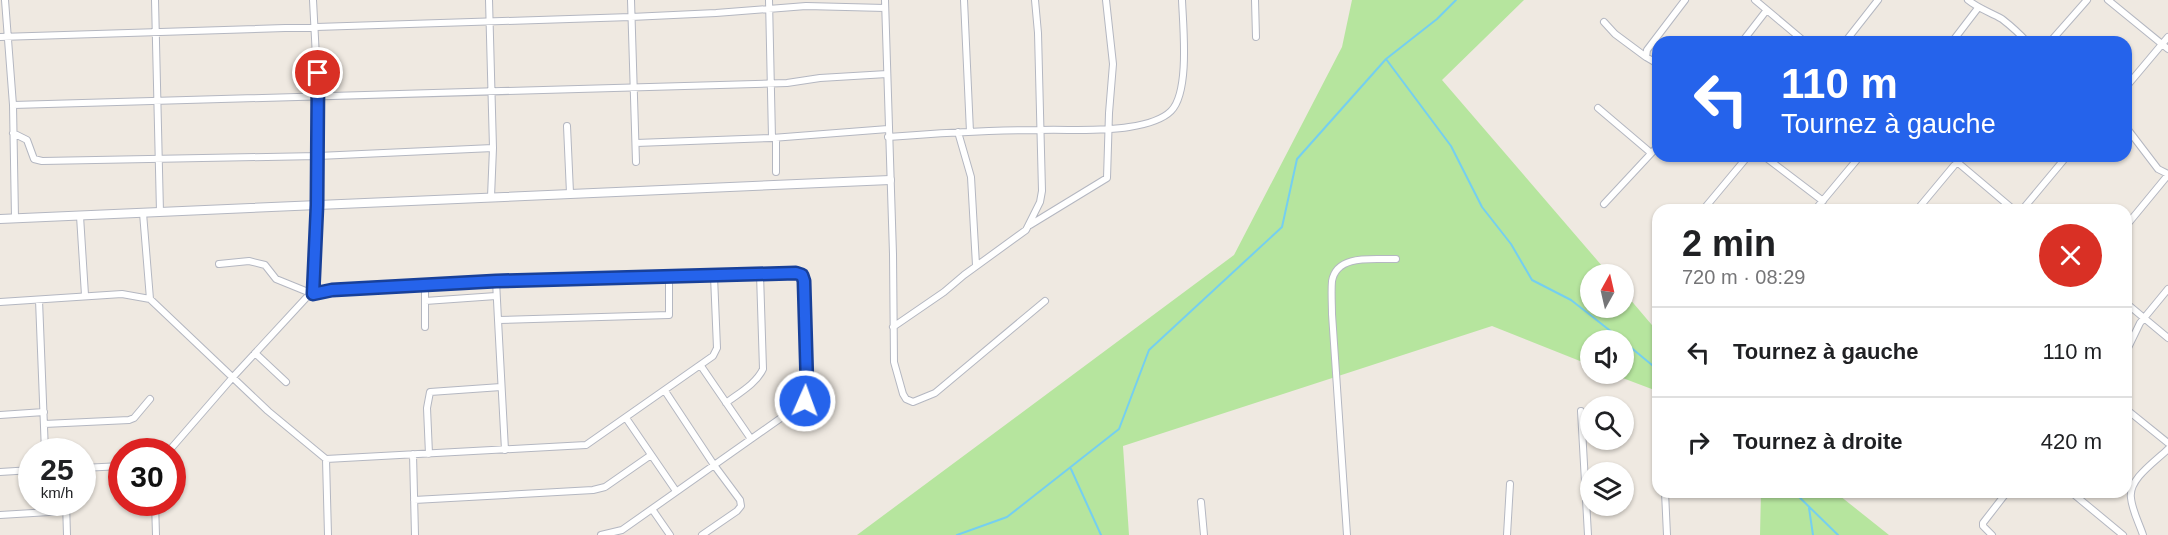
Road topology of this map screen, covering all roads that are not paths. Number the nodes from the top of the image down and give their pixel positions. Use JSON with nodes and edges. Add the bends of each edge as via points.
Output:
{"nodes":[{"id":1,"x":5,"y":0,"type":"edge"},
{"id":2,"x":155,"y":0,"type":"edge"},
{"id":3,"x":313,"y":0,"type":"edge"},
{"id":4,"x":489,"y":0,"type":"edge"},
{"id":5,"x":631,"y":0,"type":"edge"},
{"id":6,"x":885,"y":0,"type":"edge"},
{"id":7,"x":964,"y":0,"type":"edge"},
{"id":8,"x":1035,"y":0,"type":"edge"},
{"id":9,"x":1107,"y":0,"type":"edge"},
{"id":10,"x":1182,"y":0,"type":"edge"},
{"id":11,"x":1255,"y":0,"type":"edge"},
{"id":12,"x":1685,"y":0,"type":"edge"},
{"id":13,"x":1755,"y":0,"type":"edge"},
{"id":14,"x":1878,"y":0,"type":"edge"},
{"id":15,"x":1968,"y":0,"type":"edge"},
{"id":16,"x":2087,"y":0,"type":"edge"},
{"id":17,"x":2108,"y":0,"type":"edge"},
{"id":18,"x":769,"y":4,"type":"edge"},
{"id":19,"x":885,"y":8,"type":"junction"},
{"id":20,"x":1978,"y":8,"type":"junction"},
{"id":21,"x":1766,"y":11,"type":"junction"},
{"id":22,"x":631,"y":16,"type":"junction"},
{"id":23,"x":490,"y":21,"type":"junction"},
{"id":24,"x":1604,"y":22,"type":"dead end"},
{"id":25,"x":316,"y":26,"type":"junction"},
{"id":26,"x":155,"y":33,"type":"junction"},
{"id":27,"x":1656,"y":36,"type":"edge"},
{"id":28,"x":1747,"y":36,"type":"edge"},
{"id":29,"x":1797,"y":36,"type":"edge"},
{"id":30,"x":1850,"y":36,"type":"edge"},
{"id":31,"x":1957,"y":36,"type":"edge"},
{"id":32,"x":2022,"y":36,"type":"edge"},
{"id":33,"x":2055,"y":36,"type":"edge"},
{"id":34,"x":4,"y":37,"type":"edge"},
{"id":35,"x":1256,"y":37,"type":"dead end"},
{"id":36,"x":2168,"y":37,"type":"edge"},
{"id":37,"x":1652,"y":42,"type":"edge"},
{"id":38,"x":2162,"y":44,"type":"junction"},
{"id":39,"x":2168,"y":49,"type":"edge"},
{"id":40,"x":1646,"y":57,"type":"junction"},
{"id":41,"x":1652,"y":60,"type":"edge"},
{"id":42,"x":887,"y":74,"type":"junction"},
{"id":43,"x":2132,"y":80,"type":"edge"},
{"id":44,"x":771,"y":83,"type":"junction"},
{"id":45,"x":634,"y":87,"type":"junction"},
{"id":46,"x":491,"y":92,"type":"junction"},
{"id":47,"x":318,"y":96,"type":"junction"},
{"id":48,"x":157,"y":102,"type":"junction"},
{"id":49,"x":13,"y":105,"type":"junction"},
{"id":50,"x":1598,"y":108,"type":"dead end"},
{"id":51,"x":567,"y":126,"type":"dead end"},
{"id":52,"x":888,"y":129,"type":"junction"},
{"id":53,"x":1039,"y":130,"type":"junction"},
{"id":54,"x":1108,"y":130,"type":"junction"},
{"id":55,"x":958,"y":132,"type":"junction"},
{"id":56,"x":970,"y":132,"type":"junction"},
{"id":57,"x":13,"y":133,"type":"junction"},
{"id":58,"x":2132,"y":135,"type":"edge"},
{"id":59,"x":888,"y":137,"type":"junction"},
{"id":60,"x":774,"y":138,"type":"junction"},
{"id":61,"x":636,"y":143,"type":"junction"},
{"id":62,"x":493,"y":148,"type":"junction"},
{"id":63,"x":1651,"y":153,"type":"joint"},
{"id":64,"x":318,"y":156,"type":"junction"},
{"id":65,"x":159,"y":159,"type":"junction"},
{"id":66,"x":636,"y":162,"type":"dead end"},
{"id":67,"x":1743,"y":162,"type":"edge"},
{"id":68,"x":1772,"y":162,"type":"edge"},
{"id":69,"x":1855,"y":162,"type":"edge"},
{"id":70,"x":1957,"y":162,"type":"edge"},
{"id":71,"x":1962,"y":162,"type":"edge"},
{"id":72,"x":2062,"y":162,"type":"edge"},
{"id":73,"x":776,"y":172,"type":"dead end"},
{"id":74,"x":2168,"y":174,"type":"edge"},
{"id":75,"x":890,"y":180,"type":"junction"},
{"id":76,"x":570,"y":193,"type":"junction"},
{"id":77,"x":491,"y":197,"type":"junction"},
{"id":78,"x":1822,"y":201,"type":"junction"},
{"id":79,"x":1604,"y":204,"type":"dead end"},
{"id":80,"x":1708,"y":204,"type":"edge"},
{"id":81,"x":1820,"y":204,"type":"edge"},
{"id":82,"x":1922,"y":204,"type":"edge"},
{"id":83,"x":2008,"y":204,"type":"edge"},
{"id":84,"x":2027,"y":204,"type":"edge"},
{"id":85,"x":317,"y":205,"type":"junction"},
{"id":86,"x":160,"y":212,"type":"junction"},
{"id":87,"x":143,"y":213,"type":"junction"},
{"id":88,"x":80,"y":216,"type":"junction"},
{"id":89,"x":15,"y":218,"type":"junction"},
{"id":90,"x":0,"y":219,"type":"edge"},
{"id":91,"x":2132,"y":219,"type":"edge"},
{"id":92,"x":1030,"y":225,"type":"junction"},
{"id":93,"x":1396,"y":259,"type":"dead end"},
{"id":94,"x":219,"y":264,"type":"dead end"},
{"id":95,"x":976,"y":265,"type":"junction"},
{"id":96,"x":760,"y":274,"type":"junction"},
{"id":97,"x":714,"y":276,"type":"junction"},
{"id":98,"x":669,"y":277,"type":"junction"},
{"id":99,"x":496,"y":281,"type":"junction"},
{"id":100,"x":425,"y":286,"type":"junction"},
{"id":101,"x":2168,"y":289,"type":"edge"},
{"id":102,"x":313,"y":294,"type":"junction"},
{"id":103,"x":85,"y":295,"type":"junction"},
{"id":104,"x":496,"y":296,"type":"junction"},
{"id":105,"x":150,"y":299,"type":"junction"},
{"id":106,"x":39,"y":300,"type":"junction"},
{"id":107,"x":425,"y":301,"type":"junction"},
{"id":108,"x":1045,"y":301,"type":"dead end"},
{"id":109,"x":0,"y":302,"type":"edge"},
{"id":110,"x":2132,"y":308,"type":"edge"},
{"id":111,"x":2143,"y":318,"type":"junction"},
{"id":112,"x":498,"y":320,"type":"junction"},
{"id":113,"x":425,"y":327,"type":"dead end"},
{"id":114,"x":893,"y":327,"type":"junction"},
{"id":115,"x":2168,"y":338,"type":"edge"},
{"id":116,"x":2132,"y":340,"type":"edge"},
{"id":117,"x":255,"y":353,"type":"junction"},
{"id":118,"x":701,"y":366,"type":"junction"},
{"id":119,"x":232,"y":377,"type":"junction"},
{"id":120,"x":286,"y":382,"type":"dead end"},
{"id":121,"x":501,"y":387,"type":"junction"},
{"id":122,"x":665,"y":391,"type":"junction"},
{"id":123,"x":150,"y":399,"type":"dead end"},
{"id":124,"x":726,"y":403,"type":"junction"},
{"id":125,"x":44,"y":412,"type":"junction"},
{"id":126,"x":0,"y":414,"type":"edge"},
{"id":127,"x":2132,"y":414,"type":"edge"},
{"id":128,"x":626,"y":418,"type":"junction"},
{"id":129,"x":44,"y":424,"type":"junction"},
{"id":130,"x":44,"y":438,"type":"edge"},
{"id":131,"x":180,"y":438,"type":"edge"},
{"id":132,"x":751,"y":439,"type":"junction"},
{"id":133,"x":2168,"y":443,"type":"edge"},
{"id":134,"x":2168,"y":449,"type":"edge"},
{"id":135,"x":505,"y":450,"type":"junction"},
{"id":136,"x":1583,"y":450,"type":"edge"},
{"id":137,"x":413,"y":454,"type":"junction"},
{"id":138,"x":429,"y":454,"type":"junction"},
{"id":139,"x":651,"y":455,"type":"junction"},
{"id":140,"x":326,"y":459,"type":"junction"},
{"id":141,"x":714,"y":465,"type":"junction"},
{"id":142,"x":18,"y":470,"type":"edge"},
{"id":143,"x":0,"y":471,"type":"edge"},
{"id":144,"x":1510,"y":484,"type":"dead end"},
{"id":145,"x":2132,"y":488,"type":"edge"},
{"id":146,"x":676,"y":491,"type":"junction"},
{"id":147,"x":1665,"y":498,"type":"edge"},
{"id":148,"x":2002,"y":498,"type":"edge"},
{"id":149,"x":2078,"y":498,"type":"edge"},
{"id":150,"x":2131,"y":498,"type":"edge"},
{"id":151,"x":414,"y":500,"type":"junction"},
{"id":152,"x":1201,"y":502,"type":"dead end"},
{"id":153,"x":652,"y":509,"type":"junction"},
{"id":154,"x":18,"y":514,"type":"edge"},
{"id":155,"x":0,"y":515,"type":"edge"},
{"id":156,"x":66,"y":516,"type":"edge"},
{"id":157,"x":155,"y":516,"type":"edge"},
{"id":158,"x":67,"y":535,"type":"edge"},
{"id":159,"x":156,"y":535,"type":"edge"},
{"id":160,"x":328,"y":535,"type":"edge"},
{"id":161,"x":415,"y":535,"type":"edge"},
{"id":162,"x":601,"y":535,"type":"edge"},
{"id":163,"x":670,"y":535,"type":"edge"},
{"id":164,"x":702,"y":535,"type":"edge"},
{"id":165,"x":1204,"y":535,"type":"edge"},
{"id":166,"x":1347,"y":535,"type":"edge"},
{"id":167,"x":1507,"y":535,"type":"edge"},
{"id":168,"x":1588,"y":535,"type":"edge"},
{"id":169,"x":1667,"y":535,"type":"edge"},
{"id":170,"x":1992,"y":535,"type":"edge"},
{"id":171,"x":2122,"y":535,"type":"edge"},
{"id":172,"x":2143,"y":535,"type":"edge"}],
"edges":[{"from":1,"to":34,"type":"street"},
{"from":2,"to":26,"type":"street"},
{"from":3,"to":25,"type":"street"},
{"from":4,"to":23,"type":"street"},
{"from":5,"to":22,"type":"street"},
{"from":6,"to":19,"type":"street"},
{"from":7,"to":56,"type":"street"},
{"from":8,"to":53,"type":"street"},
{"from":9,"to":54,"type":"street","via":[[1113,64]]},
{"from":10,"to":54,"type":"street","via":[[1184,73],[1172,110],[1147,123]]},
{"from":11,"to":35,"type":"street"},
{"from":12,"to":27,"type":"street"},
{"from":13,"to":21,"type":"street"},
{"from":14,"to":30,"type":"street"},
{"from":15,"to":20,"type":"street"},
{"from":16,"to":33,"type":"street"},
{"from":17,"to":38,"type":"street"},
{"from":18,"to":19,"type":"street"},
{"from":18,"to":22,"type":"street","via":[[716,13]]},
{"from":18,"to":44,"type":"street"},
{"from":19,"to":42,"type":"street"},
{"from":20,"to":31,"type":"street"},
{"from":20,"to":32,"type":"street","via":[[2003,20]]},
{"from":21,"to":28,"type":"street"},
{"from":21,"to":29,"type":"street"},
{"from":22,"to":23,"type":"street"},
{"from":22,"to":45,"type":"street"},
{"from":23,"to":25,"type":"street"},
{"from":23,"to":46,"type":"street"},
{"from":24,"to":40,"type":"street"},
{"from":25,"to":26,"type":"street"},
{"from":25,"to":47,"type":"street"},
{"from":26,"to":34,"type":"street"},
{"from":26,"to":48,"type":"street"},
{"from":34,"to":49,"type":"street"},
{"from":36,"to":38,"type":"street"},
{"from":37,"to":40,"type":"street"},
{"from":38,"to":39,"type":"street"},
{"from":38,"to":43,"type":"street"},
{"from":40,"to":41,"type":"street"},
{"from":42,"to":44,"type":"street"},
{"from":42,"to":52,"type":"street"},
{"from":44,"to":45,"type":"street"},
{"from":44,"to":60,"type":"street"},
{"from":45,"to":46,"type":"street"},
{"from":45,"to":61,"type":"street"},
{"from":46,"to":47,"type":"street"},
{"from":46,"to":62,"type":"street"},
{"from":47,"to":48,"type":"street"},
{"from":47,"to":64,"type":"street"},
{"from":48,"to":49,"type":"street"},
{"from":48,"to":65,"type":"street"},
{"from":49,"to":57,"type":"street"},
{"from":50,"to":63,"type":"street"},
{"from":51,"to":76,"type":"street"},
{"from":52,"to":59,"type":"street"},
{"from":52,"to":60,"type":"street"},
{"from":53,"to":54,"type":"street"},
{"from":53,"to":56,"type":"street"},
{"from":53,"to":92,"type":"street","via":[[1042,191]]},
{"from":54,"to":92,"type":"street","via":[[1107,178]]},
{"from":55,"to":56,"type":"street"},
{"from":55,"to":59,"type":"street"},
{"from":55,"to":95,"type":"street","via":[[970,177]]},
{"from":57,"to":65,"type":"street","via":[[27,140],[34,159],[42,161]]},
{"from":57,"to":89,"type":"street"},
{"from":58,"to":74,"type":"street","via":[[2158,169]]},
{"from":59,"to":75,"type":"street"},
{"from":60,"to":61,"type":"street"},
{"from":60,"to":73,"type":"street"},
{"from":61,"to":66,"type":"street"},
{"from":62,"to":64,"type":"street"},
{"from":62,"to":77,"type":"street"},
{"from":63,"to":79,"type":"street"},
{"from":64,"to":65,"type":"street"},
{"from":64,"to":85,"type":"street"},
{"from":65,"to":86,"type":"street"},
{"from":67,"to":80,"type":"street"},
{"from":68,"to":78,"type":"street"},
{"from":69,"to":78,"type":"street"},
{"from":70,"to":82,"type":"street"},
{"from":71,"to":83,"type":"street"},
{"from":72,"to":84,"type":"street"},
{"from":74,"to":91,"type":"street"},
{"from":75,"to":76,"type":"street"},
{"from":75,"to":114,"type":"street"},
{"from":76,"to":77,"type":"street"},
{"from":77,"to":85,"type":"street"},
{"from":78,"to":81,"type":"street"},
{"from":85,"to":86,"type":"street"},
{"from":85,"to":102,"type":"street"},
{"from":86,"to":87,"type":"street"},
{"from":87,"to":88,"type":"street"},
{"from":87,"to":105,"type":"street"},
{"from":88,"to":89,"type":"street"},
{"from":88,"to":103,"type":"street"},
{"from":89,"to":90,"type":"street"},
{"from":92,"to":95,"type":"street"},
{"from":93,"to":166,"type":"street","via":[[1342,264],[1332,281]]},
{"from":94,"to":102,"type":"street","via":[[249,261],[265,266],[276,279]]},
{"from":95,"to":114,"type":"street"},
{"from":96,"to":97,"type":"street"},
{"from":96,"to":124,"type":"street","via":[[763,369]]},
{"from":96,"to":132,"type":"street","via":[[802,275],[807,392],[805,401]]},
{"from":97,"to":98,"type":"street"},
{"from":97,"to":118,"type":"street","via":[[717,348]]},
{"from":98,"to":99,"type":"street"},
{"from":98,"to":112,"type":"street","via":[[669,315]]},
{"from":99,"to":100,"type":"street"},
{"from":99,"to":104,"type":"street"},
{"from":100,"to":102,"type":"street"},
{"from":100,"to":107,"type":"street"},
{"from":101,"to":111,"type":"street"},
{"from":102,"to":117,"type":"street"},
{"from":103,"to":105,"type":"street","via":[[122,294]]},
{"from":103,"to":106,"type":"street"},
{"from":104,"to":107,"type":"street"},
{"from":104,"to":112,"type":"street"},
{"from":105,"to":119,"type":"street"},
{"from":106,"to":109,"type":"street"},
{"from":106,"to":125,"type":"street"},
{"from":107,"to":113,"type":"street"},
{"from":108,"to":114,"type":"street","via":[[935,393],[913,402],[906,399],[898,378]]},
{"from":110,"to":111,"type":"street"},
{"from":111,"to":115,"type":"street"},
{"from":111,"to":116,"type":"street"},
{"from":112,"to":121,"type":"street"},
{"from":117,"to":119,"type":"street"},
{"from":117,"to":120,"type":"street"},
{"from":118,"to":122,"type":"street"},
{"from":118,"to":124,"type":"street"},
{"from":119,"to":131,"type":"street"},
{"from":119,"to":140,"type":"street"},
{"from":121,"to":135,"type":"street"},
{"from":121,"to":138,"type":"street","via":[[430,392]]},
{"from":122,"to":128,"type":"street"},
{"from":122,"to":141,"type":"street"},
{"from":123,"to":129,"type":"street","via":[[129,420]]},
{"from":124,"to":132,"type":"street"},
{"from":125,"to":126,"type":"street"},
{"from":125,"to":129,"type":"street"},
{"from":127,"to":133,"type":"street"},
{"from":128,"to":135,"type":"street","via":[[586,445]]},
{"from":128,"to":139,"type":"street"},
{"from":129,"to":130,"type":"street"},
{"from":132,"to":141,"type":"street"},
{"from":134,"to":145,"type":"street"},
{"from":135,"to":138,"type":"street"},
{"from":136,"to":168,"type":"street"},
{"from":137,"to":138,"type":"street"},
{"from":137,"to":140,"type":"street"},
{"from":137,"to":151,"type":"street"},
{"from":139,"to":146,"type":"street"},
{"from":139,"to":151,"type":"street","via":[[605,487],[593,490]]},
{"from":140,"to":160,"type":"street"},
{"from":141,"to":146,"type":"street"},
{"from":141,"to":164,"type":"street","via":[[741,506]]},
{"from":142,"to":143,"type":"street"},
{"from":144,"to":167,"type":"street"},
{"from":146,"to":153,"type":"street"},
{"from":147,"to":169,"type":"street"},
{"from":148,"to":170,"type":"street","via":[[1983,523]]},
{"from":149,"to":171,"type":"street"},
{"from":150,"to":172,"type":"street"},
{"from":151,"to":161,"type":"street"},
{"from":152,"to":165,"type":"street"},
{"from":153,"to":162,"type":"street","via":[[622,530]]},
{"from":153,"to":163,"type":"street"},
{"from":154,"to":155,"type":"street"},
{"from":156,"to":158,"type":"street"},
{"from":157,"to":159,"type":"street"}]}
